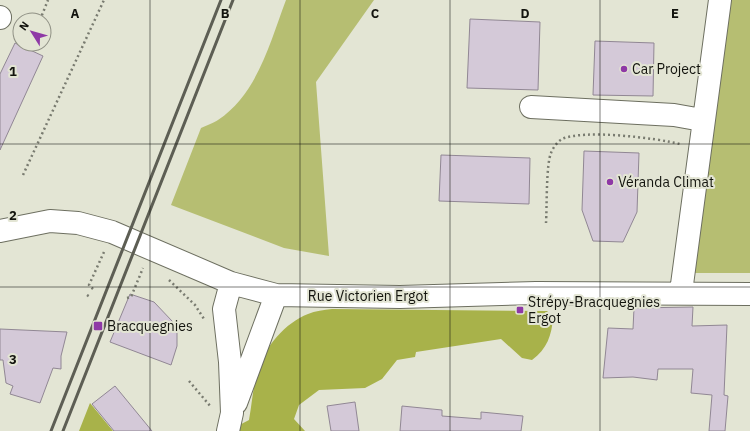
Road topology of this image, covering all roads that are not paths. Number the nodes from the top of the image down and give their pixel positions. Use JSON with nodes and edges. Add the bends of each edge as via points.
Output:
{"nodes":[{"id":1,"x":720,"y":0,"type":"edge"},
{"id":2,"x":531,"y":107,"type":"dead end"},
{"id":3,"x":702,"y":120,"type":"junction"},
{"id":4,"x":0,"y":231,"type":"edge"},
{"id":5,"x":231,"y":282,"type":"junction"},
{"id":6,"x":681,"y":292,"type":"junction"},
{"id":7,"x":750,"y":294,"type":"edge"},
{"id":8,"x":276,"y":295,"type":"junction"},
{"id":9,"x":230,"y":425,"type":"edge"}],
"edges":[{"from":1,"to":3,"type":"street"},
{"from":2,"to":3,"type":"street","via":[[674,115]]},
{"from":3,"to":6,"type":"street"},
{"from":4,"to":5,"type":"street","name":"Rue Victorien Ergot","via":[[50,220],[78,223],[112,232]]},
{"from":5,"to":8,"type":"street","name":"Rue Victorien Ergot"},
{"from":5,"to":9,"type":"street","via":[[224,309],[230,362]]},
{"from":6,"to":7,"type":"street","name":"Rue Victorien Ergot"},
{"from":6,"to":8,"type":"street","name":"Rue Victorien Ergot","via":[[400,297]]},
{"from":8,"to":9,"type":"street"}]}
